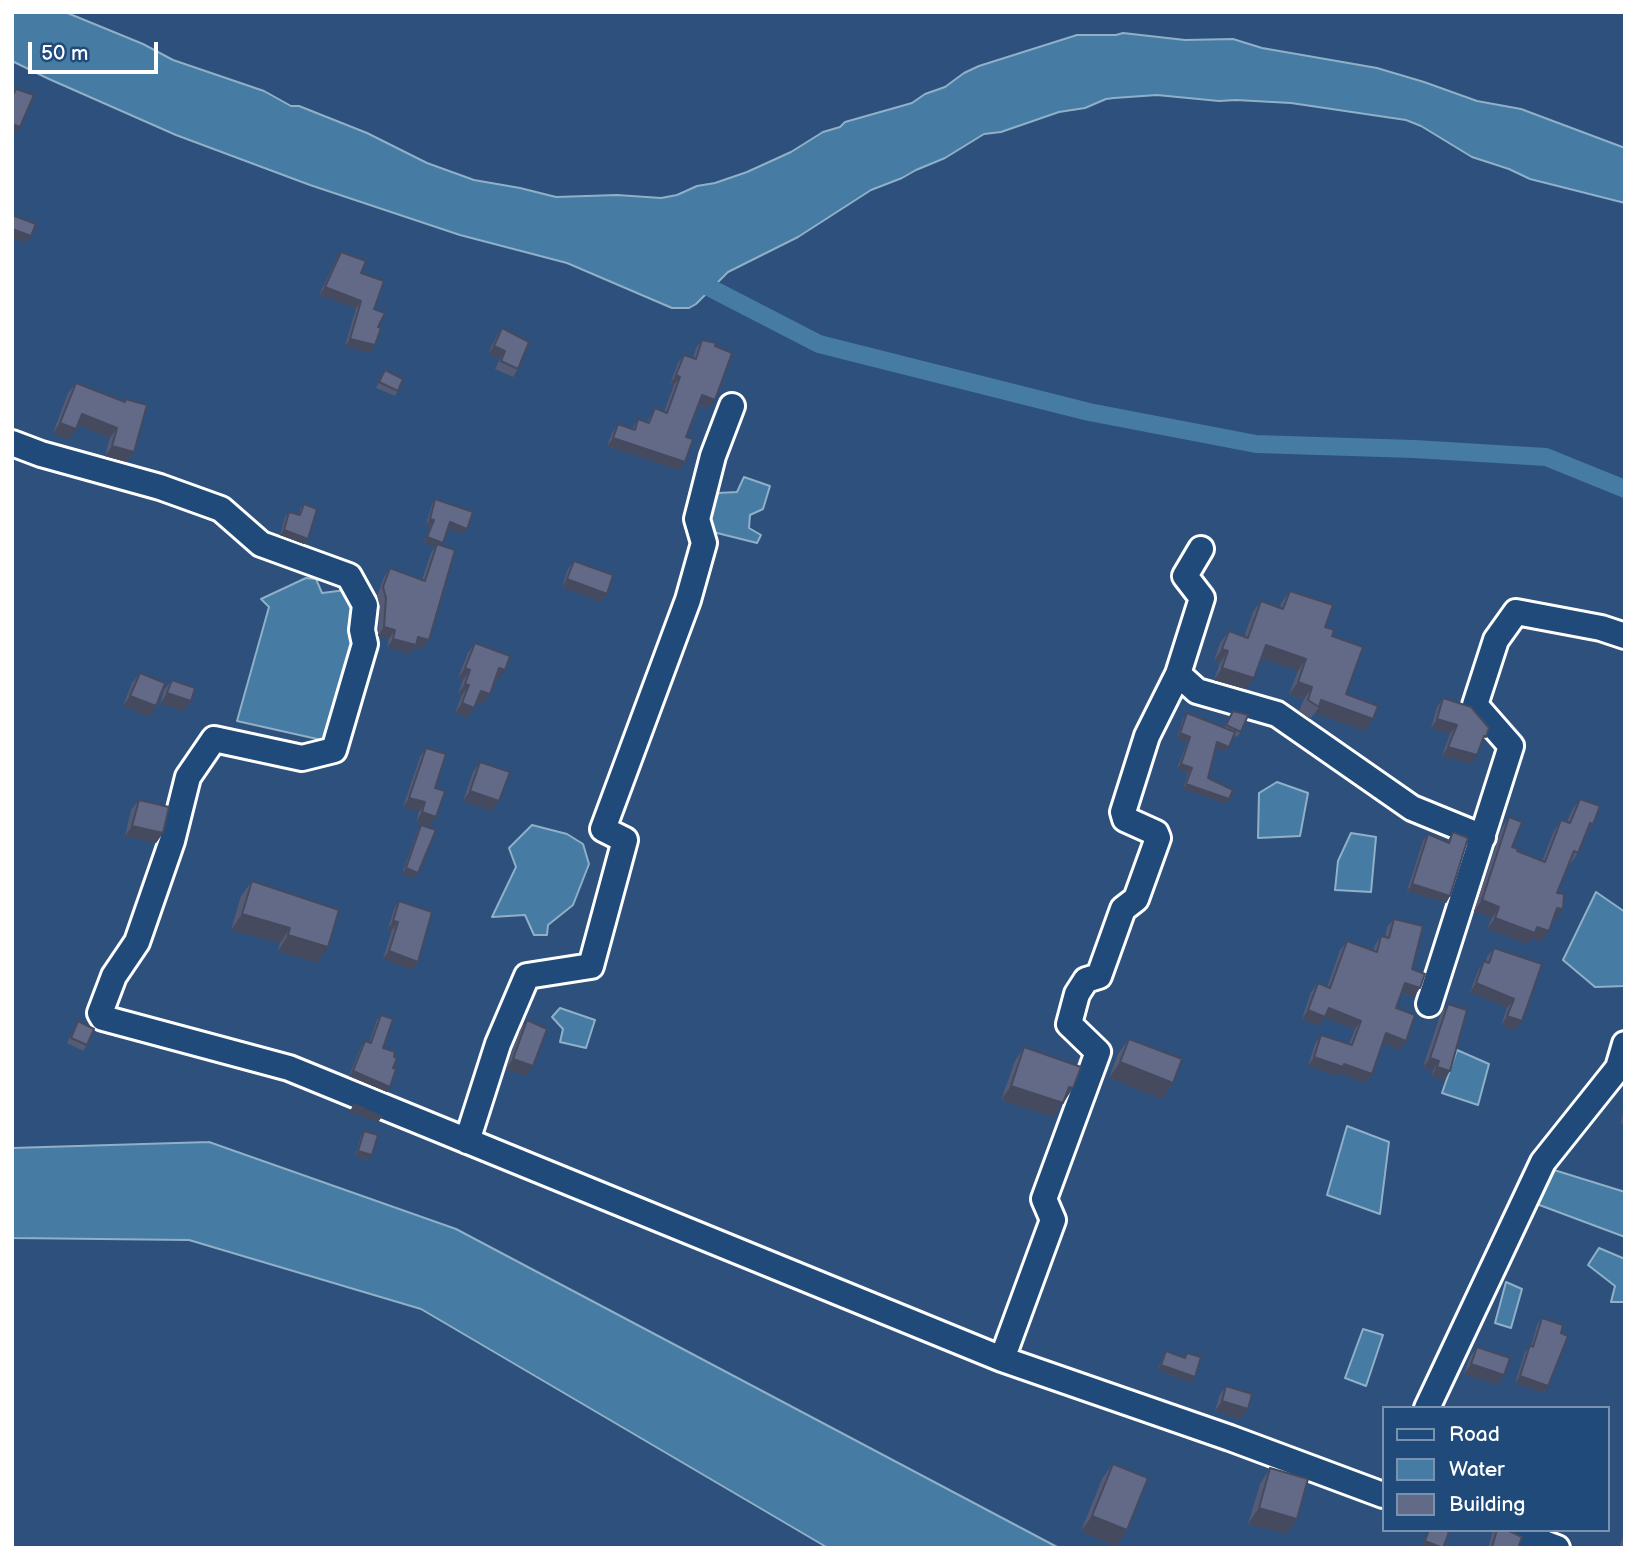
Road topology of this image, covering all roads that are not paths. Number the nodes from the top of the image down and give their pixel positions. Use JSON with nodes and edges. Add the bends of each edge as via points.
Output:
{"nodes":[{"id":1,"x":732,"y":406,"type":"dead end"},
{"id":2,"x":12,"y":443,"type":"edge"},
{"id":3,"x":1202,"y":549,"type":"dead end"},
{"id":4,"x":1625,"y":636,"type":"edge"},
{"id":5,"x":1178,"y":674,"type":"junction"},
{"id":6,"x":1483,"y":837,"type":"junction"},
{"id":7,"x":1429,"y":1004,"type":"dead end"},
{"id":8,"x":1625,"y":1044,"type":"edge"},
{"id":9,"x":467,"y":1140,"type":"junction"},
{"id":10,"x":1002,"y":1359,"type":"junction"},
{"id":11,"x":1428,"y":1406,"type":"edge"},
{"id":12,"x":1382,"y":1496,"type":"edge"},
{"id":13,"x":1515,"y":1532,"type":"edge"},
{"id":14,"x":1557,"y":1548,"type":"edge"}],
"edges":[{"from":1,"to":9,"type":"street","via":[[697,519],[704,543],[688,600],[603,829],[625,840],[592,966],[527,976],[498,1044]]},
{"from":2,"to":9,"type":"street","via":[[221,509],[261,544],[349,576],[365,605],[365,644],[334,750],[302,758],[214,739],[188,777],[172,841],[137,942],[114,976],[100,1013],[103,1018],[289,1068]]},
{"from":3,"to":5,"type":"street","via":[[1185,576],[1202,598]]},
{"from":4,"to":6,"type":"street","via":[[1524,613],[1512,615],[1496,640],[1475,705],[1511,746]]},
{"from":5,"to":6,"type":"street","via":[[1197,691],[1276,714],[1412,808]]},
{"from":5,"to":10,"type":"street","via":[[1147,736],[1124,812],[1125,819],[1158,838],[1136,899],[1123,909],[1098,976],[1086,980],[1077,994],[1069,1024],[1098,1052],[1044,1199],[1053,1220]]},
{"from":6,"to":7,"type":"street"},
{"from":8,"to":11,"type":"street","via":[[1618,1068],[1543,1162]]},
{"from":9,"to":10,"type":"street"},
{"from":10,"to":12,"type":"street"},
{"from":13,"to":14,"type":"street"}]}
